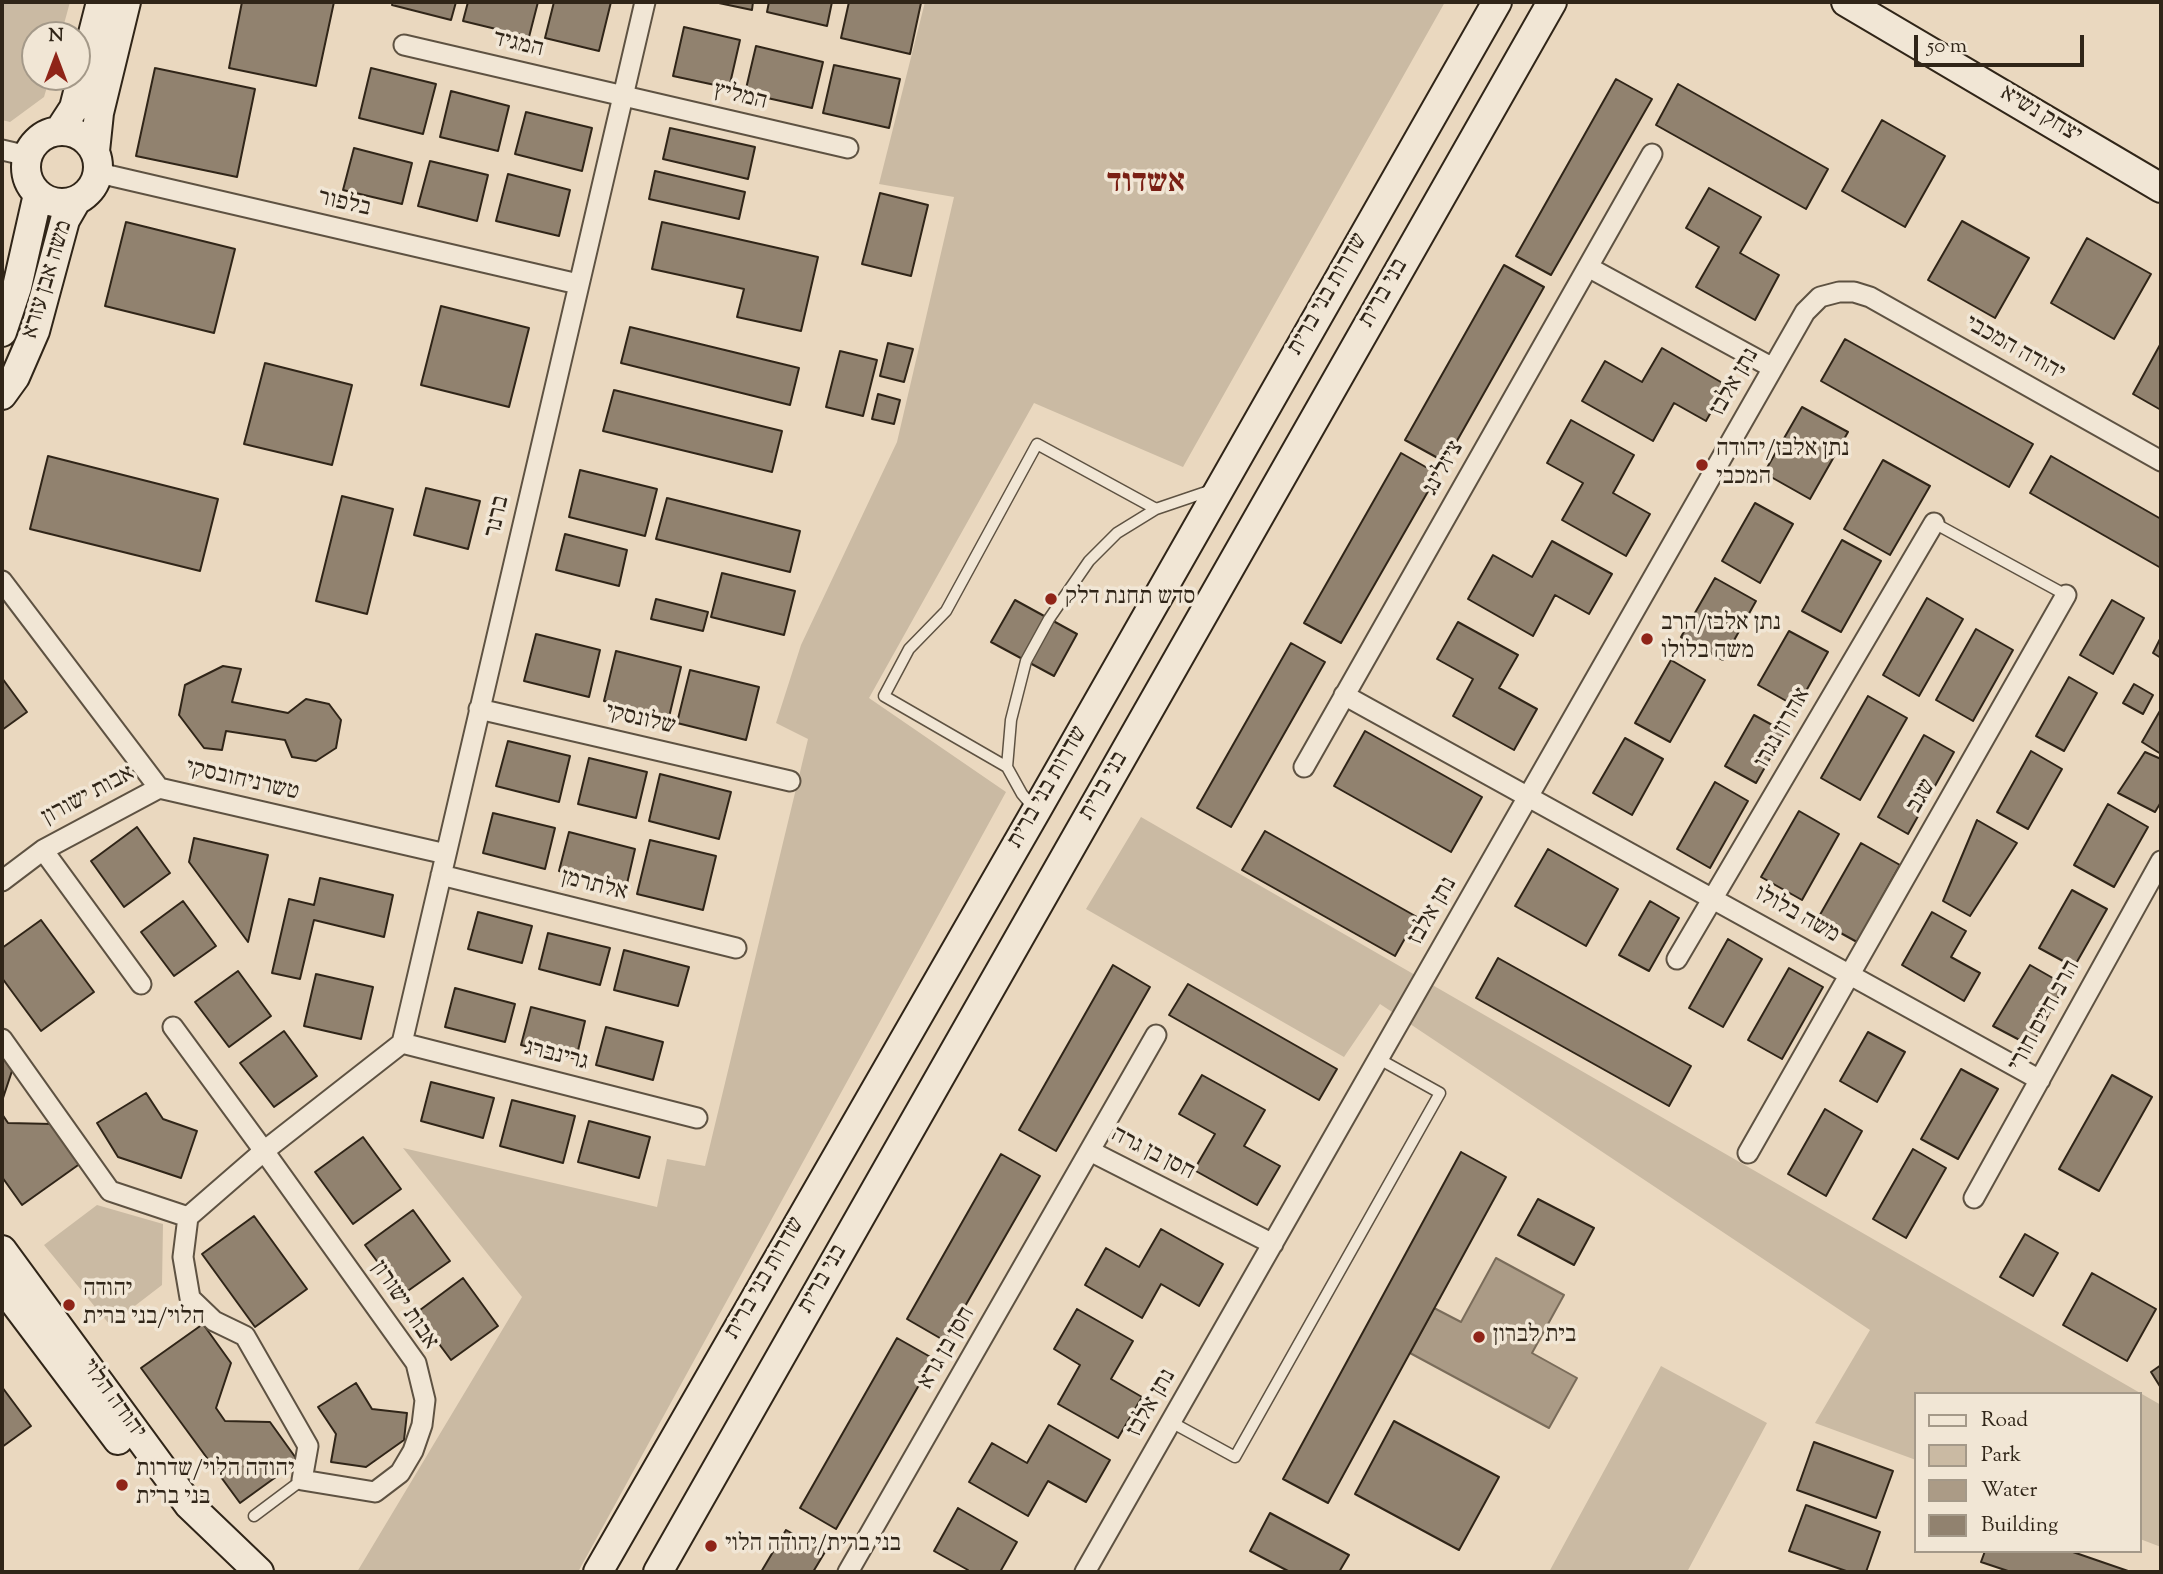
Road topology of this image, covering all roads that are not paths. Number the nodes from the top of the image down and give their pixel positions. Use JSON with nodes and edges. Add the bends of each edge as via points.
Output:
{"nodes":[{"id":1,"x":101,"y":2,"type":"edge"},
{"id":2,"x":126,"y":2,"type":"edge"},
{"id":3,"x":645,"y":2,"type":"edge"},
{"id":4,"x":1497,"y":2,"type":"edge"},
{"id":5,"x":1552,"y":2,"type":"edge"},
{"id":6,"x":1846,"y":2,"type":"edge"},
{"id":7,"x":1871,"y":2,"type":"edge"},
{"id":8,"x":404,"y":45,"type":"dead end"},
{"id":9,"x":622,"y":95,"type":"junction"},
{"id":10,"x":59,"y":131,"type":"junction"},
{"id":11,"x":848,"y":148,"type":"dead end"},
{"id":12,"x":15,"y":153,"type":"edge"},
{"id":13,"x":1652,"y":154,"type":"dead end"},
{"id":14,"x":97,"y":162,"type":"junction"},
{"id":15,"x":2161,"y":173,"type":"edge"},
{"id":16,"x":2161,"y":188,"type":"edge"},
{"id":17,"x":38,"y":194,"type":"junction"},
{"id":18,"x":76,"y":201,"type":"junction"},
{"id":19,"x":1588,"y":267,"type":"junction"},
{"id":20,"x":578,"y":285,"type":"junction"},
{"id":21,"x":1839,"y":292,"type":"joint"},
{"id":22,"x":2,"y":332,"type":"edge"},
{"id":23,"x":1773,"y":368,"type":"junction"},
{"id":24,"x":2,"y":395,"type":"edge"},
{"id":25,"x":2161,"y":461,"type":"edge"},
{"id":26,"x":1219,"y":487,"type":"junction"},
{"id":27,"x":1156,"y":509,"type":"junction"},
{"id":28,"x":1934,"y":523,"type":"joint"},
{"id":29,"x":2,"y":581,"type":"edge"},
{"id":30,"x":2066,"y":596,"type":"joint"},
{"id":31,"x":1344,"y":695,"type":"junction"},
{"id":32,"x":480,"y":709,"type":"junction"},
{"id":33,"x":1007,"y":767,"type":"junction"},
{"id":34,"x":1304,"y":767,"type":"dead end"},
{"id":35,"x":790,"y":781,"type":"dead end"},
{"id":36,"x":159,"y":788,"type":"junction"},
{"id":37,"x":1529,"y":795,"type":"junction"},
{"id":38,"x":1037,"y":811,"type":"junction"},
{"id":39,"x":43,"y":850,"type":"junction"},
{"id":40,"x":446,"y":853,"type":"junction"},
{"id":41,"x":2161,"y":861,"type":"edge"},
{"id":42,"x":441,"y":875,"type":"junction"},
{"id":43,"x":2,"y":881,"type":"edge"},
{"id":44,"x":1713,"y":898,"type":"junction"},
{"id":45,"x":736,"y":948,"type":"dead end"},
{"id":46,"x":1677,"y":959,"type":"dead end"},
{"id":47,"x":1850,"y":974,"type":"junction"},
{"id":48,"x":141,"y":984,"type":"dead end"},
{"id":49,"x":173,"y":1027,"type":"dead end"},
{"id":50,"x":1156,"y":1035,"type":"dead end"},
{"id":51,"x":2,"y":1039,"type":"edge"},
{"id":52,"x":402,"y":1043,"type":"junction"},
{"id":53,"x":1379,"y":1059,"type":"junction"},
{"id":54,"x":2040,"y":1080,"type":"junction"},
{"id":55,"x":697,"y":1118,"type":"dead end"},
{"id":56,"x":264,"y":1151,"type":"junction"},
{"id":57,"x":1090,"y":1151,"type":"junction"},
{"id":58,"x":1748,"y":1153,"type":"dead end"},
{"id":59,"x":1974,"y":1198,"type":"dead end"},
{"id":60,"x":188,"y":1217,"type":"junction"},
{"id":61,"x":1273,"y":1244,"type":"junction"},
{"id":62,"x":2,"y":1250,"type":"edge"},
{"id":63,"x":2,"y":1286,"type":"edge"},
{"id":64,"x":1171,"y":1422,"type":"junction"},
{"id":65,"x":302,"y":1480,"type":"junction"},
{"id":66,"x":254,"y":1516,"type":"dead end"},
{"id":67,"x":232,"y":1572,"type":"edge"},
{"id":68,"x":259,"y":1572,"type":"edge"},
{"id":69,"x":598,"y":1572,"type":"edge"},
{"id":70,"x":657,"y":1572,"type":"edge"},
{"id":71,"x":848,"y":1572,"type":"edge"},
{"id":72,"x":1086,"y":1572,"type":"edge"}],
"edges":[{"from":1,"to":10,"type":"main road","name":"משה אבן עזרא","via":[[74,108]]},
{"from":2,"to":14,"type":"main road","via":[[99,113]]},
{"from":3,"to":9,"type":"street","name":"ברנר"},
{"from":4,"to":26,"type":"main road","name":"שדרות בני ברית"},
{"from":5,"to":70,"type":"main road","name":"בני ברית"},
{"from":6,"to":16,"type":"main road","name":"יצחק נשיא"},
{"from":7,"to":15,"type":"main road"},
{"from":8,"to":9,"type":"street","name":"המגיד"},
{"from":9,"to":11,"type":"street","name":"המליץ"},
{"from":9,"to":20,"type":"street","name":"ברנר"},
{"from":10,"to":12,"type":"main road","name":"משה אבן עזרא"},
{"from":10,"to":14,"type":"main road","via":[[80,135]]},
{"from":12,"to":17,"type":"main road","name":"משה אבן עזרא"},
{"from":13,"to":19,"type":"street","name":"ציזלינג"},
{"from":14,"to":18,"type":"main road","name":"משה אבן עזרא","via":[[91,190]]},
{"from":14,"to":20,"type":"street","name":"בלפור"},
{"from":17,"to":18,"type":"main road","name":"משה אבן עזרא","via":[[56,203]]},
{"from":17,"to":22,"type":"main road","name":"משה אבן עזרא"},
{"from":18,"to":24,"type":"main road","name":"משה אבן עזרא","via":[[65,220],[35,331]]},
{"from":19,"to":23,"type":"street"},
{"from":19,"to":31,"type":"street","name":"ציזלינג"},
{"from":20,"to":32,"type":"street","name":"ברנר"},
{"from":21,"to":23,"type":"street","name":"נתן אלבז","via":[[1820,297],[1805,312]]},
{"from":21,"to":25,"type":"street","name":"יהודה המכבי","via":[[1870,297]]},
{"from":23,"to":37,"type":"street","name":"נתן אלבז"},
{"from":26,"to":27,"type":"lane"},
{"from":26,"to":38,"type":"main road","name":"שדרות בני ברית"},
{"from":27,"to":33,"type":"lane","via":[[1116,533],[1089,561],[1049,618],[1026,661],[1011,720]]},
{"from":27,"to":33,"type":"lane","via":[[1037,444],[946,611],[909,649],[884,696]]},
{"from":28,"to":30,"type":"lane","name":"שגב"},
{"from":28,"to":44,"type":"street","name":"אהרון נגרו"},
{"from":29,"to":36,"type":"street","name":"טשרניחובסקי"},
{"from":30,"to":47,"type":"street","name":"שגב"},
{"from":31,"to":34,"type":"street","name":"ציזלינג"},
{"from":31,"to":37,"type":"street"},
{"from":32,"to":35,"type":"street","name":"שלונסקי"},
{"from":32,"to":40,"type":"street","name":"ברנר"},
{"from":33,"to":38,"type":"lane"},
{"from":36,"to":39,"type":"street","name":"אבות ישורון"},
{"from":36,"to":40,"type":"street","name":"טשרניחובסקי"},
{"from":37,"to":44,"type":"street","name":"משה בלולו"},
{"from":37,"to":53,"type":"street","name":"נתן אלבז"},
{"from":38,"to":69,"type":"main road","name":"שדרות בני ברית"},
{"from":39,"to":43,"type":"street","name":"אבות ישורון"},
{"from":39,"to":48,"type":"street","name":"אבות ישורון"},
{"from":40,"to":42,"type":"street","name":"ברנר"},
{"from":41,"to":54,"type":"street","name":"הרב חיים חורי"},
{"from":42,"to":45,"type":"street","name":"אלתרמן"},
{"from":42,"to":52,"type":"street","name":"ברנר"},
{"from":44,"to":46,"type":"street","name":"אהרון נגרו"},
{"from":44,"to":47,"type":"street","name":"משה בלולו"},
{"from":47,"to":54,"type":"street","name":"משה בלולו"},
{"from":47,"to":58,"type":"street","name":"שגב"},
{"from":49,"to":56,"type":"street","name":"אבות ישורון"},
{"from":50,"to":57,"type":"street","name":"חסן בן גרה"},
{"from":51,"to":60,"type":"street","via":[[110,1191]]},
{"from":52,"to":55,"type":"street","name":"גרינברג"},
{"from":52,"to":56,"type":"street"},
{"from":53,"to":61,"type":"street","name":"נתן אלבז"},
{"from":53,"to":64,"type":"lane","via":[[1440,1093],[1235,1457]]},
{"from":54,"to":59,"type":"street","name":"הרב חיים חורי"},
{"from":56,"to":60,"type":"street"},
{"from":56,"to":65,"type":"street","name":"אבות ישורון","via":[[416,1363],[425,1400],[413,1451],[400,1472],[375,1492]]},
{"from":57,"to":61,"type":"street","name":"חסן בן גרה"},
{"from":57,"to":71,"type":"street","name":"חסן בן גרא"},
{"from":60,"to":65,"type":"street","via":[[183,1257],[190,1298],[214,1321],[245,1336],[308,1446]]},
{"from":61,"to":64,"type":"street","name":"נתן אלבז"},
{"from":62,"to":68,"type":"main road","name":"יהודה הלוי","via":[[189,1505]]},
{"from":63,"to":67,"type":"main road","name":"יהודה הלוי","via":[[173,1514]]},
{"from":64,"to":72,"type":"street","name":"נתן אלבז"},
{"from":65,"to":66,"type":"lane"}]}
